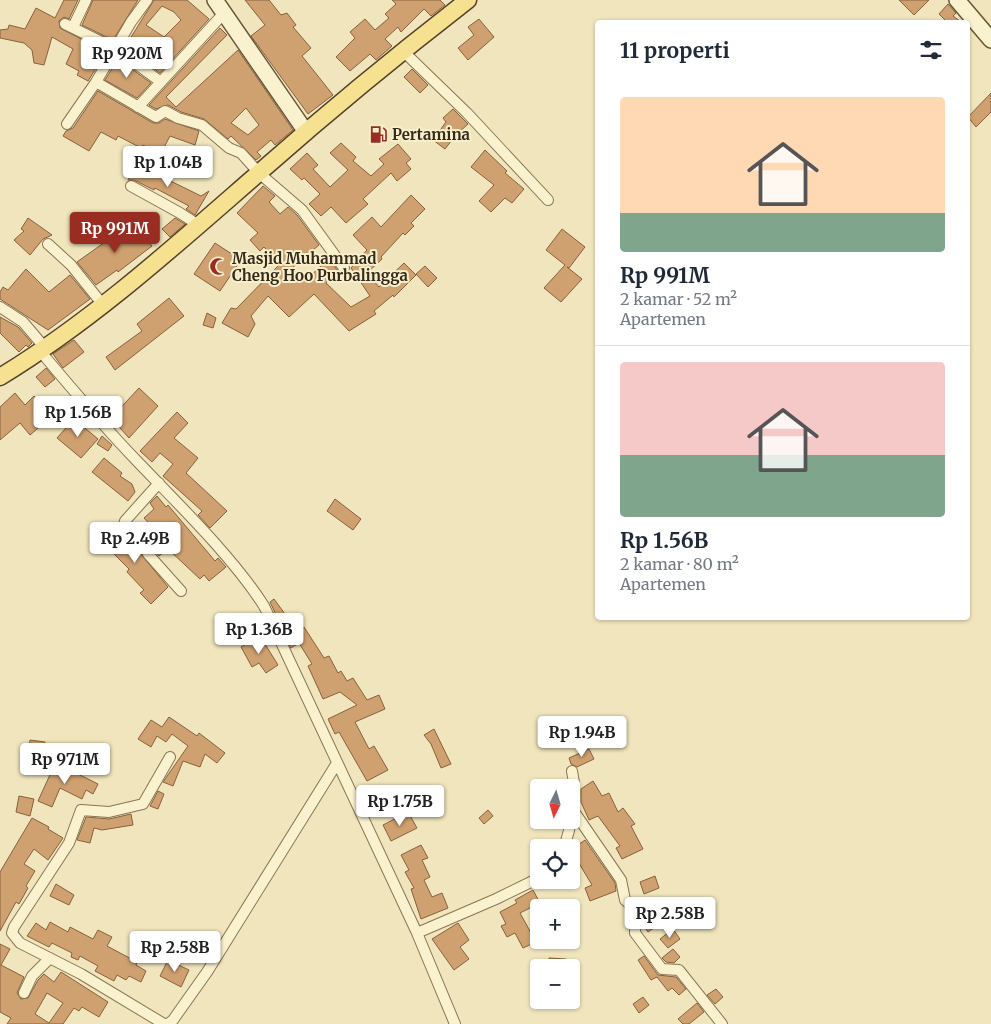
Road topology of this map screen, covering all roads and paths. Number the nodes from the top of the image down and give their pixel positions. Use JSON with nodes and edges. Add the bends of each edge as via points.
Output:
{"nodes":[{"id":1,"x":86,"y":0,"type":"edge"},
{"id":2,"x":147,"y":0,"type":"edge"},
{"id":3,"x":215,"y":0,"type":"edge"},
{"id":4,"x":468,"y":0,"type":"edge"},
{"id":5,"x":957,"y":0,"type":"edge"},
{"id":6,"x":224,"y":13,"type":"junction"},
{"id":7,"x":991,"y":40,"type":"edge"},
{"id":8,"x":116,"y":50,"type":"junction"},
{"id":9,"x":403,"y":51,"type":"junction"},
{"id":10,"x":96,"y":82,"type":"junction"},
{"id":11,"x":161,"y":82,"type":"junction"},
{"id":12,"x":138,"y":107,"type":"junction"},
{"id":13,"x":67,"y":124,"type":"dead end"},
{"id":14,"x":306,"y":132,"type":"junction"},
{"id":15,"x":259,"y":173,"type":"junction"},
{"id":16,"x":131,"y":186,"type":"dead end"},
{"id":17,"x":548,"y":200,"type":"dead end"},
{"id":18,"x":200,"y":226,"type":"junction"},
{"id":19,"x":48,"y":244,"type":"dead end"},
{"id":20,"x":344,"y":268,"type":"dead end"},
{"id":21,"x":103,"y":305,"type":"junction"},
{"id":22,"x":0,"y":307,"type":"edge"},
{"id":23,"x":43,"y":350,"type":"junction"},
{"id":24,"x":0,"y":377,"type":"edge"},
{"id":25,"x":159,"y":483,"type":"junction"},
{"id":26,"x":181,"y":592,"type":"dead end"},
{"id":27,"x":170,"y":757,"type":"dead end"},
{"id":28,"x":337,"y":762,"type":"junction"},
{"id":29,"x":572,"y":771,"type":"dead end"},
{"id":30,"x":573,"y":779,"type":"edge"},
{"id":31,"x":580,"y":820,"type":"edge"},
{"id":32,"x":530,"y":882,"type":"edge"},
{"id":33,"x":416,"y":933,"type":"junction"},
{"id":34,"x":50,"y":958,"type":"junction"},
{"id":35,"x":24,"y":993,"type":"dead end"},
{"id":36,"x":164,"y":1024,"type":"edge"},
{"id":37,"x":168,"y":1024,"type":"edge"},
{"id":38,"x":455,"y":1024,"type":"edge"},
{"id":39,"x":722,"y":1024,"type":"edge"}],
"edges":[{"from":1,"to":8,"type":"street","via":[[69,25]]},
{"from":2,"to":8,"type":"street"},
{"from":3,"to":6,"type":"street"},
{"from":4,"to":9,"type":"main road"},
{"from":5,"to":7,"type":"street"},
{"from":6,"to":11,"type":"street"},
{"from":6,"to":14,"type":"street"},
{"from":8,"to":10,"type":"street"},
{"from":8,"to":11,"type":"street"},
{"from":9,"to":14,"type":"main road"},
{"from":9,"to":17,"type":"street","via":[[467,113]]},
{"from":10,"to":12,"type":"street"},
{"from":10,"to":13,"type":"street"},
{"from":11,"to":12,"type":"street"},
{"from":12,"to":15,"type":"street","via":[[158,117],[166,110],[178,118],[202,125],[229,148],[241,153]]},
{"from":14,"to":15,"type":"main road"},
{"from":15,"to":18,"type":"main road"},
{"from":15,"to":20,"type":"street","via":[[302,210]]},
{"from":16,"to":18,"type":"street"},
{"from":18,"to":21,"type":"main road"},
{"from":19,"to":21,"type":"street","via":[[71,265]]},
{"from":21,"to":23,"type":"main road"},
{"from":22,"to":23,"type":"street","via":[[23,322]]},
{"from":23,"to":24,"type":"main road"},
{"from":23,"to":25,"type":"street","via":[[106,428]]},
{"from":25,"to":26,"type":"street","via":[[124,525],[145,545],[148,554]]},
{"from":25,"to":28,"type":"street","via":[[261,601]]},
{"from":27,"to":34,"type":"street","via":[[143,804],[109,812],[80,810],[69,843],[12,933],[16,940]]},
{"from":28,"to":33,"type":"street"},
{"from":28,"to":37,"type":"street","via":[[207,972]]},
{"from":29,"to":30,"type":"street"},
{"from":31,"to":39,"type":"street","via":[[622,880],[624,898],[636,910],[636,936],[662,969],[679,970]]},
{"from":32,"to":33,"type":"street"},
{"from":33,"to":38,"type":"street"},
{"from":34,"to":35,"type":"street","via":[[32,976]]},
{"from":34,"to":36,"type":"street"}]}
